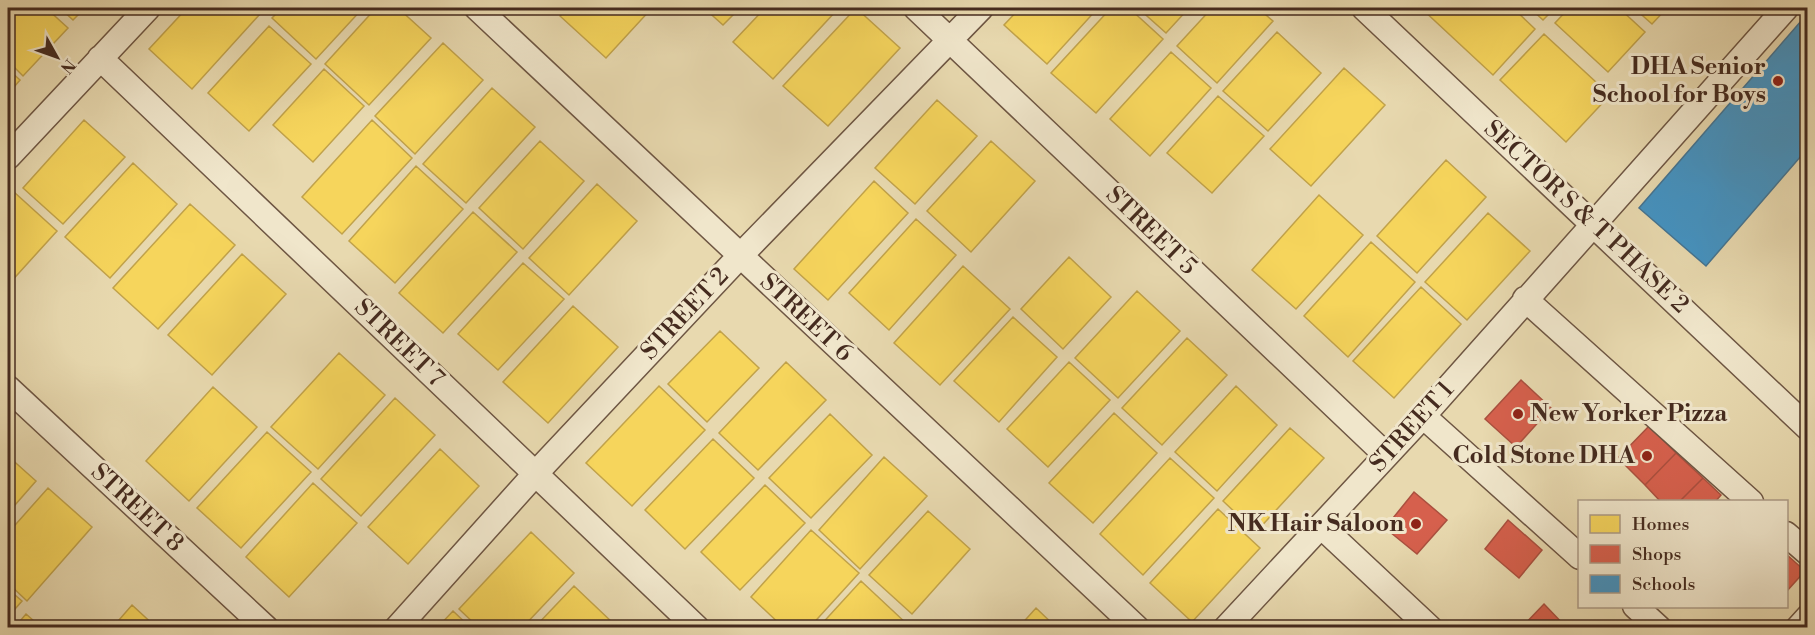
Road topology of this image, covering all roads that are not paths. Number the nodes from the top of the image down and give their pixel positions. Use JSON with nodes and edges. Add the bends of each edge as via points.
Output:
{"nodes":[{"id":1,"x":148,"y":8,"type":"edge"},
{"id":2,"x":477,"y":8,"type":"edge"},
{"id":3,"x":916,"y":8,"type":"edge"},
{"id":4,"x":981,"y":8,"type":"edge"},
{"id":5,"x":1364,"y":8,"type":"edge"},
{"id":6,"x":1786,"y":8,"type":"edge"},
{"id":7,"x":951,"y":40,"type":"junction"},
{"id":8,"x":100,"y":58,"type":"junction"},
{"id":9,"x":8,"y":157,"type":"edge"},
{"id":10,"x":1593,"y":224,"type":"junction"},
{"id":11,"x":740,"y":256,"type":"junction"},
{"id":12,"x":1526,"y":299,"type":"junction"},
{"id":13,"x":8,"y":391,"type":"edge"},
{"id":14,"x":1423,"y":416,"type":"junction"},
{"id":15,"x":1808,"y":428,"type":"edge"},
{"id":16,"x":1386,"y":455,"type":"junction"},
{"id":17,"x":536,"y":473,"type":"junction"},
{"id":18,"x":1750,"y":500,"type":"edge"},
{"id":19,"x":1322,"y":527,"type":"junction"},
{"id":20,"x":1788,"y":536,"type":"edge"},
{"id":21,"x":1808,"y":553,"type":"edge"},
{"id":22,"x":1578,"y":554,"type":"edge"},
{"id":23,"x":1637,"y":608,"type":"edge"},
{"id":24,"x":1808,"y":617,"type":"edge"},
{"id":25,"x":266,"y":627,"type":"edge"},
{"id":26,"x":397,"y":627,"type":"edge"},
{"id":27,"x":697,"y":627,"type":"edge"},
{"id":28,"x":1137,"y":627,"type":"edge"},
{"id":29,"x":1226,"y":627,"type":"edge"},
{"id":30,"x":1430,"y":627,"type":"edge"},
{"id":31,"x":1659,"y":627,"type":"edge"},
{"id":32,"x":1798,"y":627,"type":"edge"}],
"edges":[{"from":1,"to":8,"type":"street"},
{"from":2,"to":11,"type":"street","name":"STREET 6"},
{"from":3,"to":7,"type":"street","name":"STREET 5"},
{"from":4,"to":7,"type":"street","name":"STREET 2"},
{"from":5,"to":10,"type":"street","name":"SECTOR S & T PHASE 2"},
{"from":6,"to":10,"type":"street","name":"STREET 1"},
{"from":7,"to":11,"type":"street","name":"STREET 2"},
{"from":7,"to":16,"type":"street","name":"STREET 5"},
{"from":8,"to":9,"type":"street"},
{"from":8,"to":17,"type":"street","name":"STREET 7"},
{"from":10,"to":12,"type":"street","name":"STREET 1"},
{"from":10,"to":15,"type":"street","name":"SECTOR S & T PHASE 2"},
{"from":11,"to":17,"type":"street","name":"STREET 2"},
{"from":11,"to":28,"type":"street","name":"STREET 6"},
{"from":12,"to":14,"type":"street","name":"STREET 1"},
{"from":12,"to":18,"type":"street"},
{"from":13,"to":25,"type":"street","name":"STREET 8"},
{"from":14,"to":16,"type":"street","name":"STREET 1"},
{"from":14,"to":22,"type":"street"},
{"from":16,"to":19,"type":"street","name":"STREET 1"},
{"from":17,"to":26,"type":"street","name":"STREET 2"},
{"from":17,"to":27,"type":"street","name":"STREET 7"},
{"from":19,"to":29,"type":"street","name":"STREET 1"},
{"from":19,"to":30,"type":"street"},
{"from":20,"to":21,"type":"street"},
{"from":23,"to":31,"type":"street"},
{"from":24,"to":32,"type":"street"}]}
